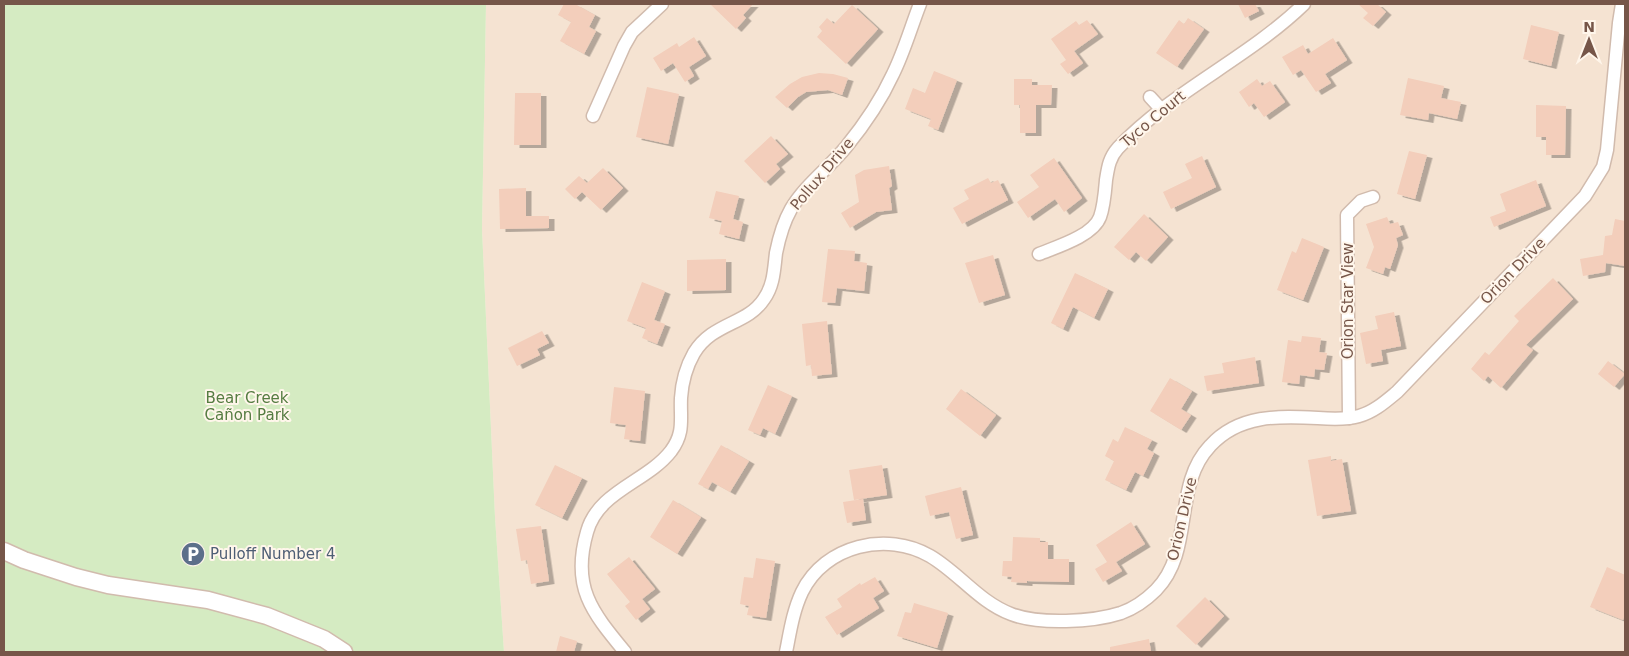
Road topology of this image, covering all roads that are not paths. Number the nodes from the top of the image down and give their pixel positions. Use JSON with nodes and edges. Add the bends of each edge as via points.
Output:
{"nodes":[{"id":1,"x":662,"y":4,"type":"edge"},
{"id":2,"x":920,"y":4,"type":"edge"},
{"id":3,"x":1304,"y":4,"type":"edge"},
{"id":4,"x":1622,"y":4,"type":"edge"},
{"id":5,"x":1150,"y":97,"type":"dead end"},
{"id":6,"x":1161,"y":109,"type":"junction"},
{"id":7,"x":593,"y":116,"type":"dead end"},
{"id":8,"x":1373,"y":197,"type":"dead end"},
{"id":9,"x":1039,"y":254,"type":"dead end"},
{"id":10,"x":1349,"y":418,"type":"junction"},
{"id":11,"x":4,"y":551,"type":"edge"},
{"id":12,"x":344,"y":652,"type":"edge"},
{"id":13,"x":626,"y":652,"type":"edge"},
{"id":14,"x":786,"y":652,"type":"edge"}],
"edges":[{"from":1,"to":7,"type":"street","via":[[632,32]]},
{"from":2,"to":13,"type":"street","name":"Pollux Drive","via":[[897,66],[874,109],[846,147],[799,198],[784,223],[771,288],[765,298],[758,308],[712,333],[689,361],[682,388],[681,430],[672,450],[654,468],[607,500],[587,529],[581,563],[584,590],[599,620]]},
{"from":3,"to":6,"type":"street","name":"Tyco Court","via":[[1259,41]]},
{"from":4,"to":10,"type":"street","name":"Orion Drive","via":[[1606,150],[1603,168],[1595,181],[1571,211],[1397,392],[1371,411]]},
{"from":5,"to":6,"type":"street"},
{"from":6,"to":9,"type":"street","name":"Tyco Court","via":[[1112,156],[1099,220],[1084,234]]},
{"from":8,"to":10,"type":"street","name":"Orion Star View","via":[[1361,201],[1347,215]]},
{"from":10,"to":14,"type":"street","name":"Orion Drive","via":[[1277,416],[1235,426],[1222,434],[1194,467],[1179,546],[1170,571],[1150,596],[1123,612],[1057,620],[1022,618],[996,607],[917,549],[884,543],[866,545],[837,556],[812,577],[796,606]]},
{"from":11,"to":12,"type":"street","via":[[108,585],[208,600],[267,616],[324,639]]}]}
